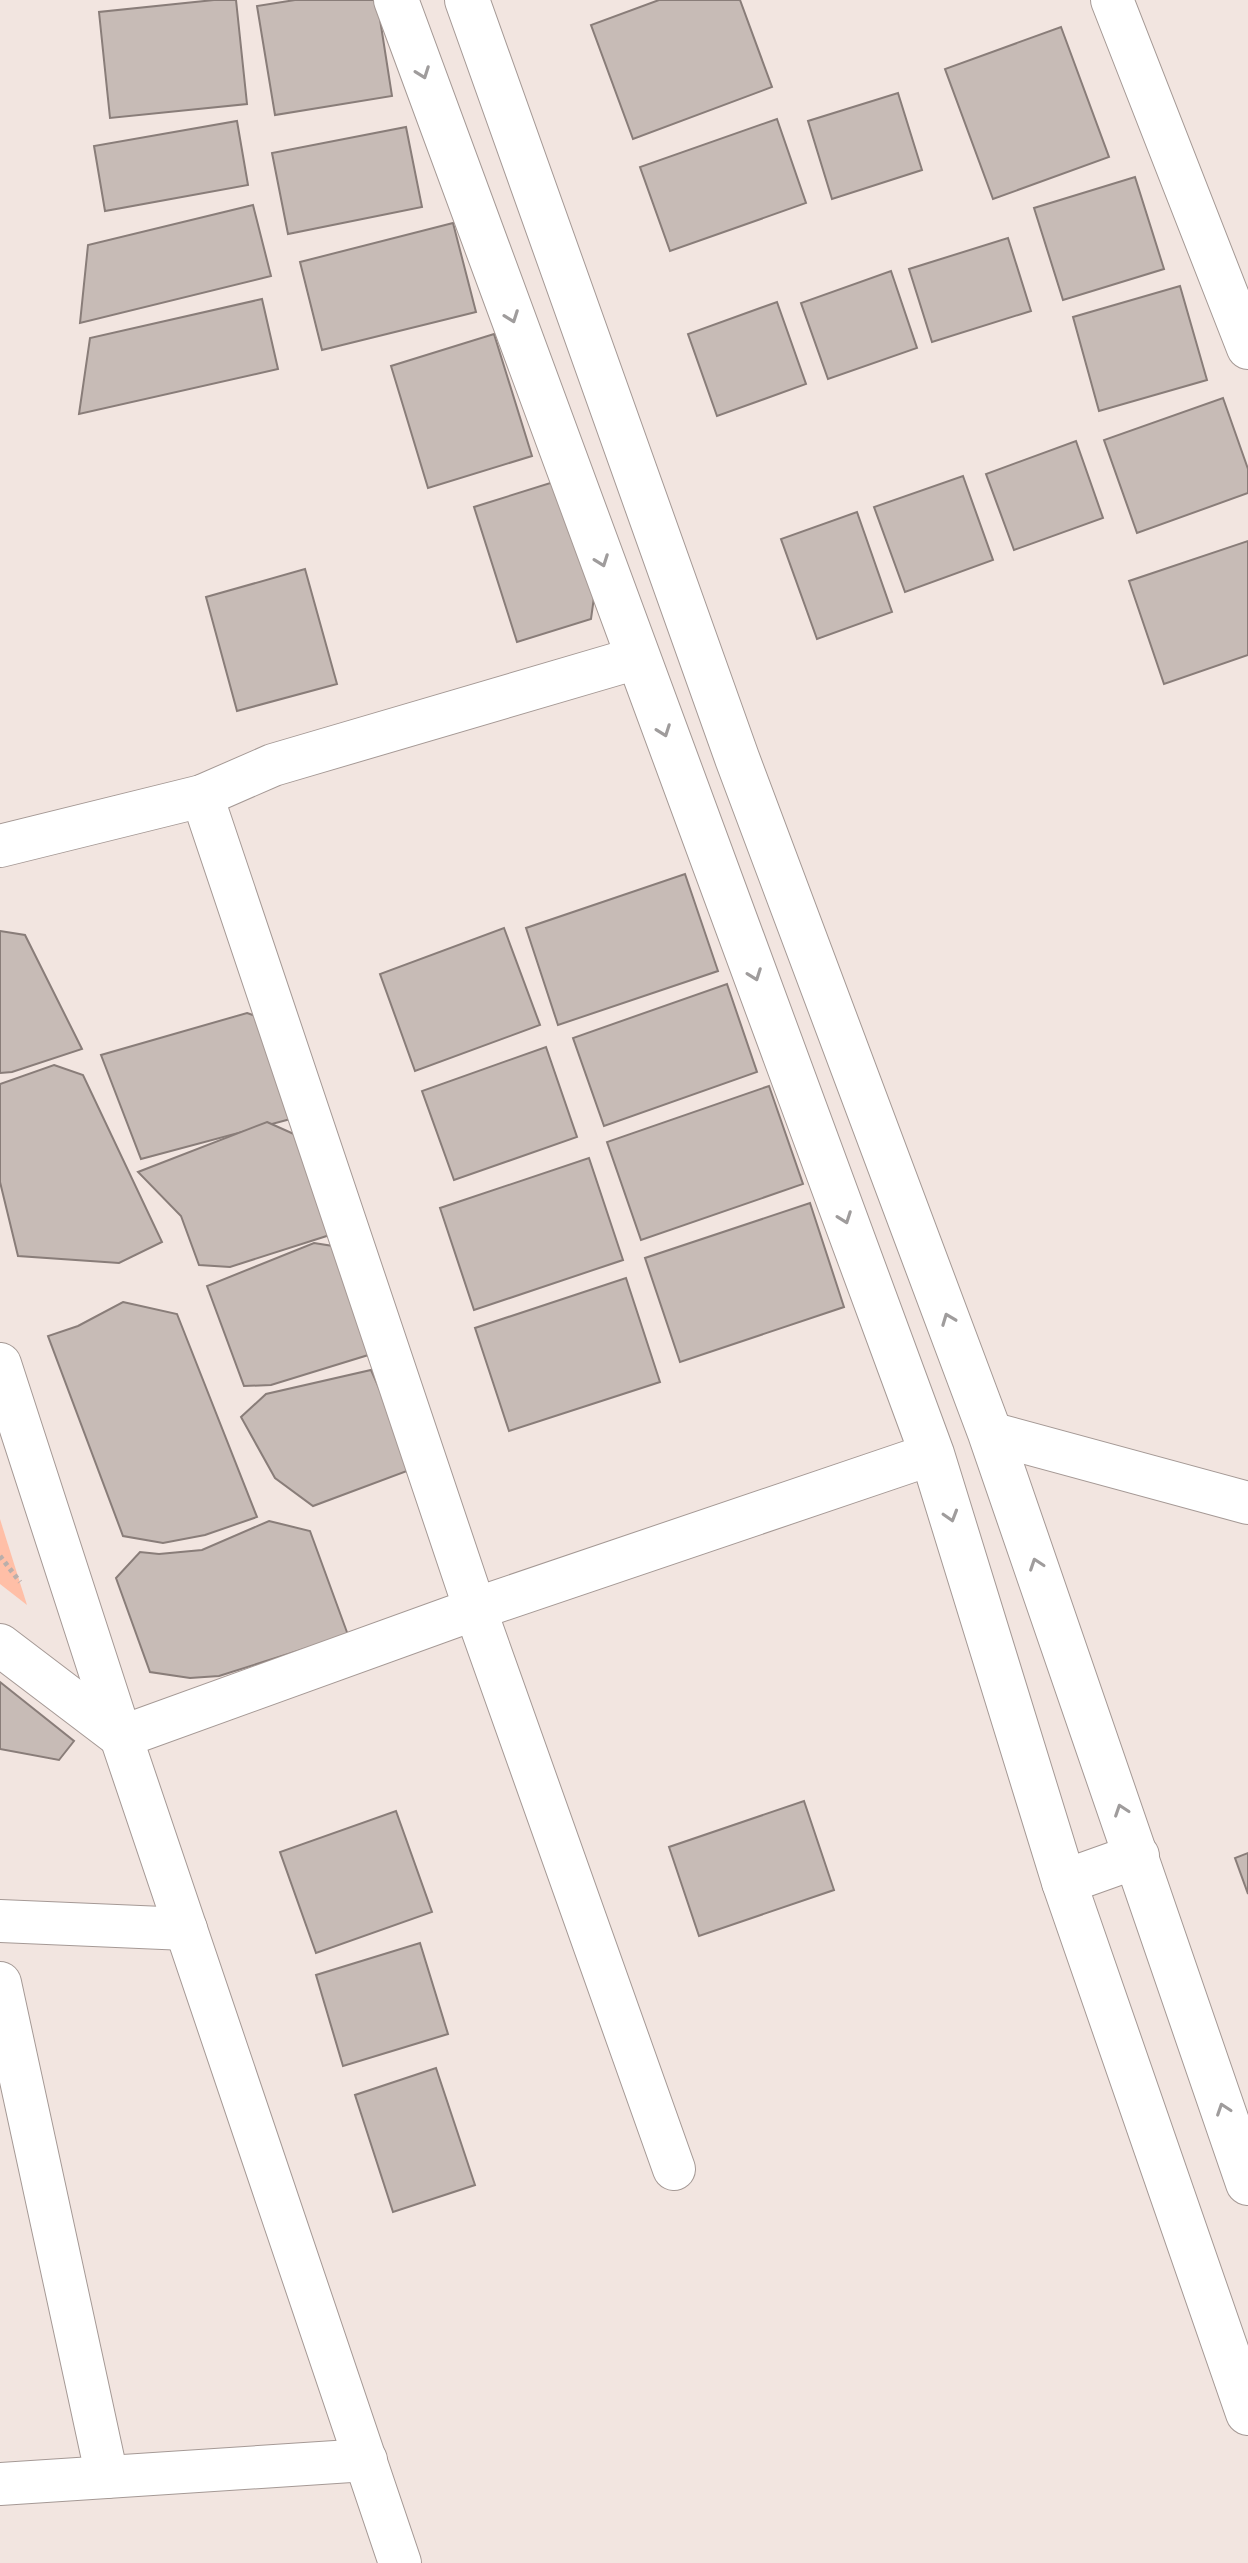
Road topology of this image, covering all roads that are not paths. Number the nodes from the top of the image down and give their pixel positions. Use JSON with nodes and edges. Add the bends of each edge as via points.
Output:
{"nodes":[{"id":1,"x":396,"y":0,"type":"edge"},
{"id":2,"x":467,"y":0,"type":"edge"},
{"id":3,"x":1112,"y":0,"type":"edge"},
{"id":4,"x":1248,"y":348,"type":"edge"},
{"id":5,"x":637,"y":658,"type":"junction"},
{"id":6,"x":202,"y":796,"type":"junction"},
{"id":7,"x":0,"y":846,"type":"edge"},
{"id":8,"x":0,"y":1364,"type":"edge"},
{"id":9,"x":990,"y":1433,"type":"junction"},
{"id":10,"x":932,"y":1454,"type":"junction"},
{"id":11,"x":1248,"y":1503,"type":"edge"},
{"id":12,"x":475,"y":1609,"type":"junction"},
{"id":13,"x":0,"y":1645,"type":"edge"},
{"id":14,"x":121,"y":1737,"type":"junction"},
{"id":15,"x":1137,"y":1856,"type":"junction"},
{"id":16,"x":1064,"y":1882,"type":"junction"},
{"id":17,"x":0,"y":1921,"type":"edge"},
{"id":18,"x":186,"y":1929,"type":"junction"},
{"id":19,"x":0,"y":1983,"type":"edge"},
{"id":20,"x":674,"y":2169,"type":"dead end"},
{"id":21,"x":1248,"y":2183,"type":"edge"},
{"id":22,"x":1248,"y":2413,"type":"edge"},
{"id":23,"x":366,"y":2460,"type":"junction"},
{"id":24,"x":107,"y":2477,"type":"junction"},
{"id":25,"x":0,"y":2484,"type":"edge"},
{"id":26,"x":400,"y":2563,"type":"edge"}],
"edges":[{"from":1,"to":5,"type":"main road","one_way":true},
{"from":9,"to":2,"type":"main road","one_way":true,"via":[[742,773]]},
{"from":3,"to":4,"type":"street"},
{"from":5,"to":6,"type":"street","via":[[273,765]]},
{"from":5,"to":10,"type":"main road","one_way":true},
{"from":6,"to":7,"type":"street"},
{"from":6,"to":12,"type":"street"},
{"from":8,"to":14,"type":"street"},
{"from":9,"to":11,"type":"street"},
{"from":15,"to":9,"type":"main road","one_way":true},
{"from":10,"to":12,"type":"street"},
{"from":10,"to":16,"type":"main road","one_way":true},
{"from":12,"to":14,"type":"street"},
{"from":12,"to":20,"type":"street"},
{"from":13,"to":14,"type":"street"},
{"from":14,"to":18,"type":"street"},
{"from":15,"to":16,"type":"main road"},
{"from":21,"to":15,"type":"main road","one_way":true},
{"from":16,"to":22,"type":"main road"},
{"from":17,"to":18,"type":"street"},
{"from":18,"to":23,"type":"street"},
{"from":19,"to":24,"type":"street"},
{"from":23,"to":24,"type":"street"},
{"from":23,"to":26,"type":"street"},
{"from":24,"to":25,"type":"street"}]}
